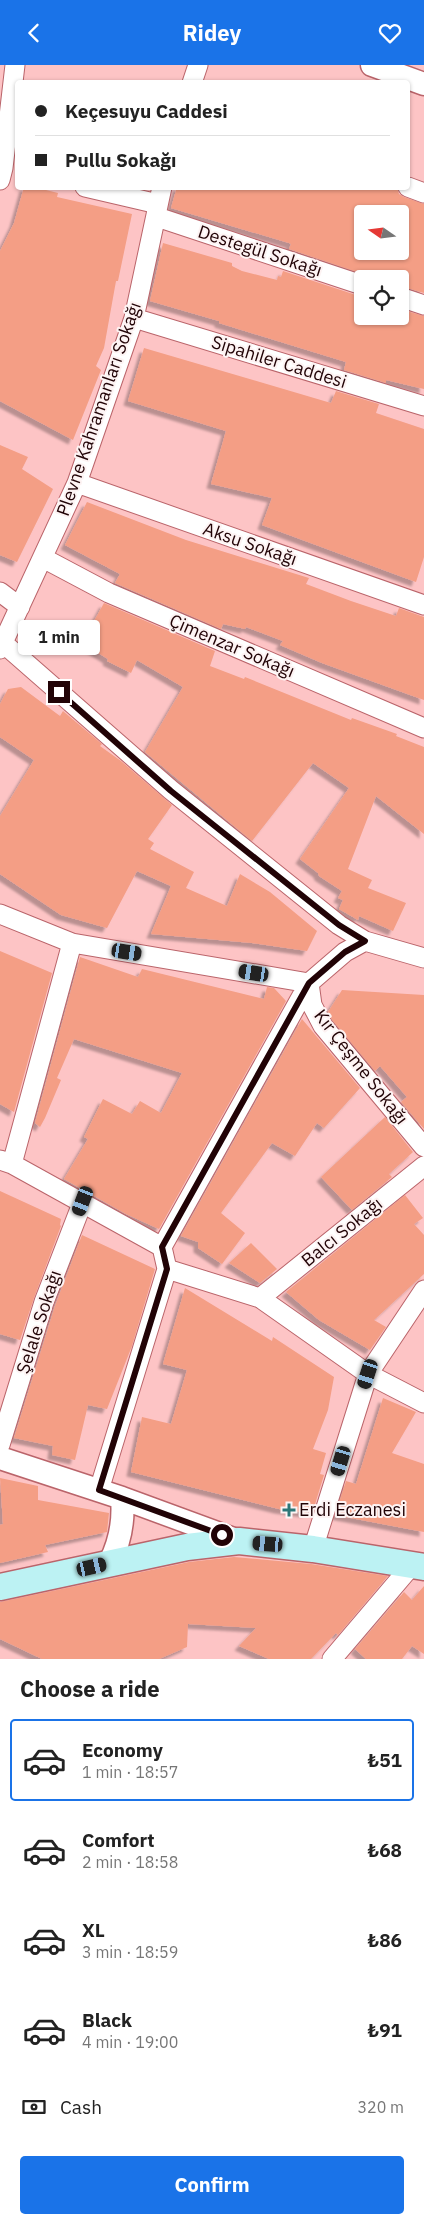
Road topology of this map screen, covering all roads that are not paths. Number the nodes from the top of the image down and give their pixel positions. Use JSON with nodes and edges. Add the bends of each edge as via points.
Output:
{"nodes":[{"id":1,"x":15,"y":65,"type":"edge"},
{"id":2,"x":198,"y":65,"type":"edge"},
{"id":3,"x":372,"y":65,"type":"edge"},
{"id":4,"x":193,"y":80,"type":"edge"},
{"id":5,"x":424,"y":84,"type":"edge"},
{"id":6,"x":5,"y":172,"type":"edge"},
{"id":7,"x":410,"y":188,"type":"edge"},
{"id":8,"x":99,"y":190,"type":"edge"},
{"id":9,"x":424,"y":193,"type":"edge"},
{"id":10,"x":159,"y":203,"type":"edge"},
{"id":11,"x":354,"y":282,"type":"edge"},
{"id":12,"x":409,"y":300,"type":"edge"},
{"id":13,"x":424,"y":305,"type":"edge"},
{"id":14,"x":134,"y":318,"type":"junction"},
{"id":15,"x":424,"y":406,"type":"edge"},
{"id":16,"x":77,"y":483,"type":"junction"},
{"id":17,"x":44,"y":558,"type":"junction"},
{"id":18,"x":0,"y":592,"type":"edge"},
{"id":19,"x":424,"y":605,"type":"edge"},
{"id":20,"x":20,"y":607,"type":"junction"},
{"id":21,"x":1,"y":646,"type":"edge"},
{"id":22,"x":424,"y":728,"type":"edge"},
{"id":23,"x":0,"y":914,"type":"edge"},
{"id":24,"x":365,"y":941,"type":"junction"},
{"id":25,"x":72,"y":943,"type":"junction"},
{"id":26,"x":424,"y":958,"type":"edge"},
{"id":27,"x":309,"y":983,"type":"junction"},
{"id":28,"x":424,"y":1147,"type":"edge"},
{"id":29,"x":6,"y":1162,"type":"edge"},
{"id":30,"x":424,"y":1166,"type":"edge"},
{"id":31,"x":83,"y":1201,"type":"junction"},
{"id":32,"x":162,"y":1247,"type":"junction"},
{"id":33,"x":167,"y":1269,"type":"junction"},
{"id":34,"x":424,"y":1291,"type":"edge"},
{"id":35,"x":260,"y":1298,"type":"junction"},
{"id":36,"x":368,"y":1374,"type":"junction"},
{"id":37,"x":424,"y":1403,"type":"edge"},
{"id":38,"x":0,"y":1445,"type":"edge"},
{"id":39,"x":0,"y":1458,"type":"edge"},
{"id":40,"x":99,"y":1490,"type":"junction"},
{"id":41,"x":122,"y":1498,"type":"junction"},
{"id":42,"x":239,"y":1541,"type":"junction"},
{"id":43,"x":313,"y":1549,"type":"junction"},
{"id":44,"x":110,"y":1562,"type":"junction"},
{"id":45,"x":418,"y":1566,"type":"edge"},
{"id":46,"x":0,"y":1587,"type":"edge"},
{"id":47,"x":332,"y":1659,"type":"edge"}],
"edges":[{"from":1,"to":6,"type":"street"},
{"from":2,"to":4,"type":"street"},
{"from":3,"to":5,"type":"street"},
{"from":7,"to":9,"type":"street"},
{"from":8,"to":10,"type":"street","name":"Destegül Sokağı"},
{"from":10,"to":11,"type":"street","name":"Destegül Sokağı"},
{"from":10,"to":14,"type":"street","name":"Plevne Kahramanları Sokağı"},
{"from":12,"to":13,"type":"street"},
{"from":14,"to":15,"type":"street","name":"Sipahiler Caddesi"},
{"from":14,"to":16,"type":"street","name":"Plevne Kahramanları Sokağı"},
{"from":16,"to":17,"type":"street","name":"Plevne Kahramanları Sokağı"},
{"from":16,"to":19,"type":"street","name":"Aksu Sokağı"},
{"from":17,"to":20,"type":"street","name":"Plevne Kahramanları Sokağı"},
{"from":17,"to":22,"type":"street","name":"Çimenzar Sokağı","via":[[109,593]]},
{"from":18,"to":20,"type":"street"},
{"from":20,"to":21,"type":"street","name":"Plevne Kahramanları Sokağı"},
{"from":21,"to":24,"type":"street","via":[[171,791],[339,925]]},
{"from":23,"to":25,"type":"street"},
{"from":24,"to":26,"type":"street"},
{"from":24,"to":27,"type":"street","via":[[345,952]]},
{"from":25,"to":27,"type":"street"},
{"from":25,"to":29,"type":"street"},
{"from":27,"to":28,"type":"street","name":"Kır Çeşme Sokağı","via":[[312,1005],[324,1026]]},
{"from":27,"to":32,"type":"street"},
{"from":29,"to":31,"type":"street"},
{"from":30,"to":35,"type":"street","name":"Balcı Sokağı"},
{"from":31,"to":32,"type":"street"},
{"from":31,"to":38,"type":"street","name":"Şelale Sokağı","via":[[44,1303]]},
{"from":32,"to":33,"type":"street"},
{"from":33,"to":35,"type":"street"},
{"from":33,"to":40,"type":"street"},
{"from":34,"to":36,"type":"street"},
{"from":35,"to":36,"type":"street"},
{"from":36,"to":37,"type":"street"},
{"from":36,"to":43,"type":"street"},
{"from":39,"to":40,"type":"street"},
{"from":40,"to":41,"type":"street"},
{"from":41,"to":42,"type":"street"},
{"from":41,"to":44,"type":"street","via":[[120,1537]]},
{"from":42,"to":43,"type":"main road"},
{"from":42,"to":44,"type":"main road","via":[[186,1547]]},
{"from":43,"to":45,"type":"main road"},
{"from":44,"to":46,"type":"main road"},
{"from":45,"to":47,"type":"street"}]}
